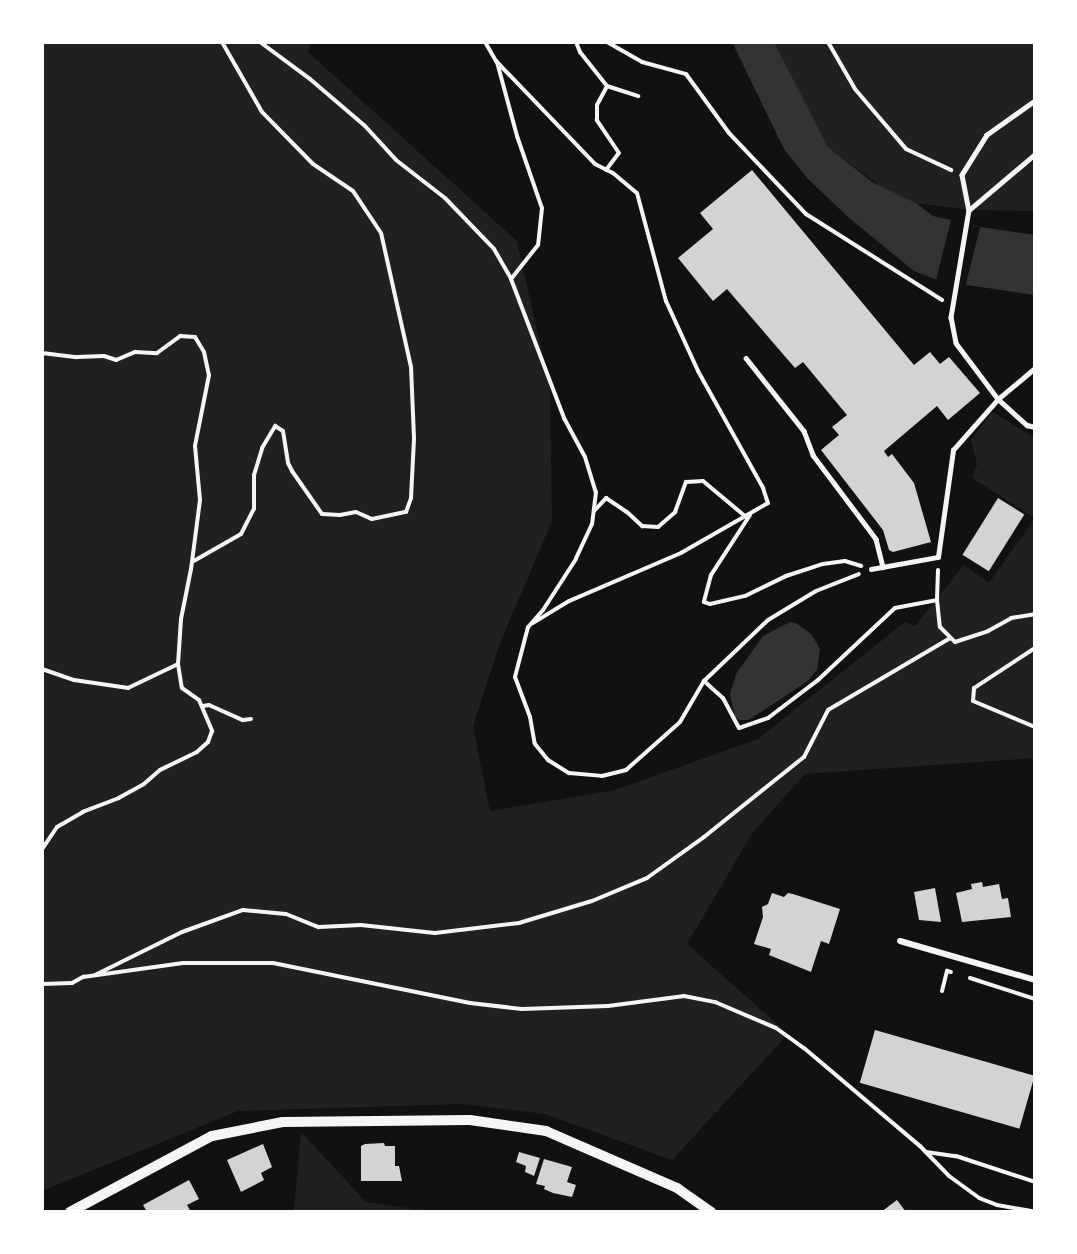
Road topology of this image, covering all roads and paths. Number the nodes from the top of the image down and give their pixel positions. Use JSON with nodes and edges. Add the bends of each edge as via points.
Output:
{"nodes":[{"id":1,"x":222,"y":42,"type":"edge"},
{"id":2,"x":260,"y":42,"type":"edge"},
{"id":3,"x":485,"y":42,"type":"edge"},
{"id":4,"x":576,"y":42,"type":"edge"},
{"id":5,"x":607,"y":42,"type":"edge"},
{"id":6,"x":828,"y":42,"type":"edge"},
{"id":7,"x":496,"y":61,"type":"junction"},
{"id":8,"x":607,"y":86,"type":"junction"},
{"id":9,"x":638,"y":96,"type":"dead end"},
{"id":10,"x":1035,"y":101,"type":"edge"},
{"id":11,"x":1035,"y":154,"type":"edge"},
{"id":12,"x":606,"y":170,"type":"junction"},
{"id":13,"x":962,"y":175,"type":"junction"},
{"id":14,"x":969,"y":210,"type":"junction"},
{"id":15,"x":511,"y":279,"type":"junction"},
{"id":16,"x":952,"y":306,"type":"junction"},
{"id":17,"x":42,"y":353,"type":"edge"},
{"id":18,"x":746,"y":358,"type":"dead end"},
{"id":19,"x":1035,"y":368,"type":"edge"},
{"id":20,"x":998,"y":399,"type":"junction"},
{"id":21,"x":1035,"y":427,"type":"edge"},
{"id":22,"x":593,"y":512,"type":"junction"},
{"id":23,"x":751,"y":514,"type":"junction"},
{"id":24,"x":746,"y":517,"type":"junction"},
{"id":25,"x":939,"y":557,"type":"junction"},
{"id":26,"x":192,"y":561,"type":"junction"},
{"id":27,"x":883,"y":567,"type":"junction"},
{"id":28,"x":870,"y":569,"type":"junction"},
{"id":29,"x":937,"y":600,"type":"junction"},
{"id":30,"x":1035,"y":614,"type":"edge"},
{"id":31,"x":528,"y":627,"type":"junction"},
{"id":32,"x":950,"y":638,"type":"junction"},
{"id":33,"x":1035,"y":648,"type":"edge"},
{"id":34,"x":178,"y":664,"type":"junction"},
{"id":35,"x":42,"y":669,"type":"edge"},
{"id":36,"x":704,"y":681,"type":"junction"},
{"id":37,"x":203,"y":706,"type":"junction"},
{"id":38,"x":251,"y":719,"type":"dead end"},
{"id":39,"x":1035,"y":727,"type":"edge"},
{"id":40,"x":42,"y":849,"type":"edge"},
{"id":41,"x":900,"y":941,"type":"dead end"},
{"id":42,"x":956,"y":974,"type":"dead end"},
{"id":43,"x":91,"y":977,"type":"junction"},
{"id":44,"x":965,"y":977,"type":"dead end"},
{"id":45,"x":1035,"y":980,"type":"edge"},
{"id":46,"x":42,"y":984,"type":"edge"},
{"id":47,"x":942,"y":992,"type":"dead end"},
{"id":48,"x":1035,"y":999,"type":"edge"},
{"id":49,"x":926,"y":1152,"type":"junction"},
{"id":50,"x":1035,"y":1182,"type":"edge"},
{"id":51,"x":70,"y":1212,"type":"edge"},
{"id":52,"x":711,"y":1212,"type":"edge"},
{"id":53,"x":1035,"y":1212,"type":"edge"}],
"edges":[{"from":1,"to":26,"type":"path","via":[[262,112],[313,164],[353,191],[381,233],[411,367],[411,498],[406,512],[372,519],[356,512],[322,514],[288,464],[283,430],[275,426],[262,447],[254,475],[254,509],[241,534]]},
{"from":2,"to":15,"type":"path","via":[[310,79],[365,126],[396,160],[446,198],[494,249]]},
{"from":3,"to":7,"type":"path"},
{"from":4,"to":8,"type":"path"},
{"from":5,"to":16,"type":"path","via":[[642,63],[686,74],[729,133],[807,214]]},
{"from":6,"to":13,"type":"path","via":[[855,89],[906,149]]},
{"from":7,"to":12,"type":"path","via":[[595,164]]},
{"from":7,"to":15,"type":"path","via":[[542,208],[538,245]]},
{"from":8,"to":9,"type":"path"},
{"from":8,"to":12,"type":"path","via":[[597,105],[597,120],[619,153]]},
{"from":10,"to":13,"type":"lane","via":[[987,135]]},
{"from":11,"to":14,"type":"lane"},
{"from":12,"to":23,"type":"path","via":[[637,193],[666,301],[698,371],[764,488],[768,504]]},
{"from":13,"to":14,"type":"lane"},
{"from":14,"to":16,"type":"lane"},
{"from":15,"to":22,"type":"path","via":[[564,417],[585,457],[596,492]]},
{"from":16,"to":20,"type":"lane","via":[[956,343]]},
{"from":17,"to":26,"type":"path","via":[[116,360],[135,352],[157,352],[180,336],[195,337],[204,352],[209,375],[195,446],[200,500]]},
{"from":18,"to":27,"type":"lane","via":[[804,431],[813,455],[876,538]]},
{"from":19,"to":20,"type":"lane"},
{"from":20,"to":21,"type":"lane","via":[[1027,425]]},
{"from":20,"to":25,"type":"lane","via":[[953,450]]},
{"from":22,"to":24,"type":"path","via":[[606,498],[642,526],[658,527],[675,512],[686,482],[703,481]]},
{"from":22,"to":31,"type":"path","via":[[592,524],[576,559]]},
{"from":23,"to":24,"type":"path"},
{"from":23,"to":28,"type":"path","via":[[711,574],[704,602],[745,596],[823,564],[845,561]]},
{"from":24,"to":31,"type":"path","via":[[681,552],[569,601]]},
{"from":25,"to":27,"type":"lane"},
{"from":25,"to":29,"type":"path"},
{"from":26,"to":34,"type":"path"},
{"from":27,"to":28,"type":"lane"},
{"from":28,"to":36,"type":"path","via":[[816,591],[768,620]]},
{"from":29,"to":32,"type":"path","via":[[940,627]]},
{"from":29,"to":36,"type":"path","via":[[894,608],[818,680],[768,718],[739,728],[723,698]]},
{"from":30,"to":32,"type":"path","via":[[1011,618],[955,642]]},
{"from":31,"to":36,"type":"path","via":[[515,677],[535,744],[548,760],[569,774],[602,776],[626,770],[680,722]]},
{"from":32,"to":43,"type":"path","via":[[828,710],[804,757],[704,837],[647,878],[592,901],[519,923],[435,933],[361,925],[319,927],[286,914],[243,910],[182,932]]},
{"from":33,"to":39,"type":"path","via":[[974,688],[973,701]]},
{"from":34,"to":35,"type":"path","via":[[128,688],[74,680]]},
{"from":34,"to":37,"type":"path","via":[[182,688]]},
{"from":37,"to":38,"type":"path","via":[[243,720]]},
{"from":37,"to":40,"type":"path","via":[[212,731],[208,742],[197,752],[160,770],[119,798],[57,827]]},
{"from":41,"to":45,"type":"street"},
{"from":42,"to":47,"type":"path","via":[[947,971]]},
{"from":43,"to":46,"type":"path","via":[[72,983]]},
{"from":43,"to":49,"type":"path","via":[[183,963],[273,963],[470,1003],[522,1009],[609,1006],[684,996],[716,1002],[786,1034]]},
{"from":44,"to":48,"type":"path"},
{"from":49,"to":50,"type":"path","via":[[956,1156]]},
{"from":49,"to":53,"type":"path","via":[[949,1176],[979,1198]]},
{"from":51,"to":52,"type":"street","via":[[212,1136],[284,1122],[470,1120],[546,1131],[676,1188]]}]}
